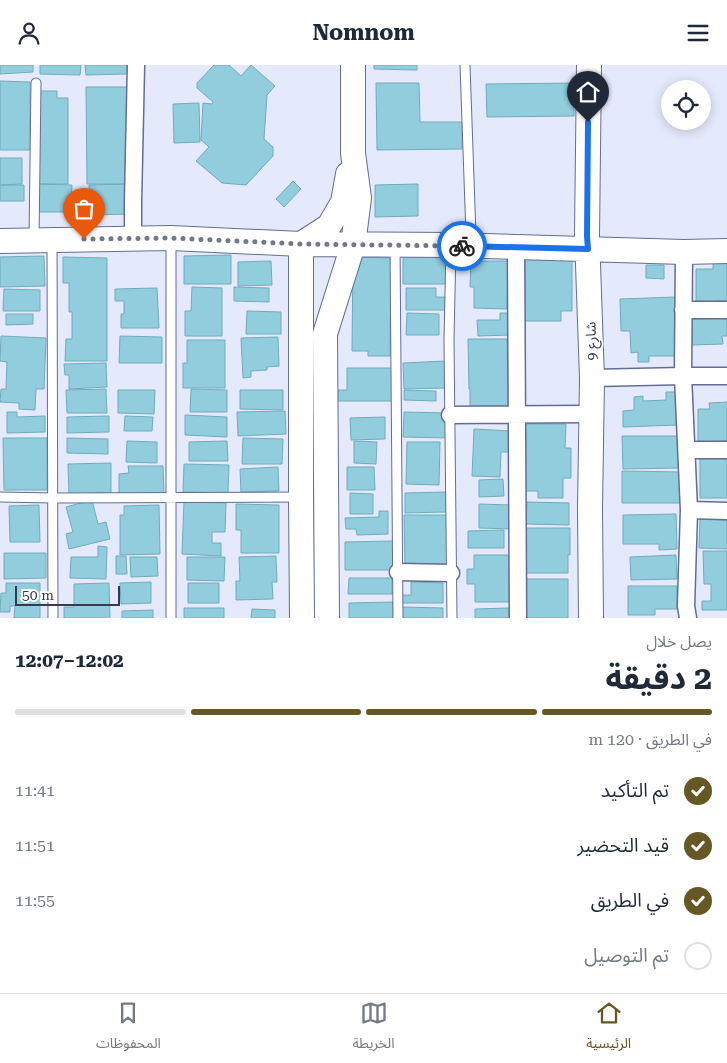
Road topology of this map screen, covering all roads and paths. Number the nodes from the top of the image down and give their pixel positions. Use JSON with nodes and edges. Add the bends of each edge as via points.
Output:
{"nodes":[{"id":1,"x":136,"y":65,"type":"edge"},
{"id":2,"x":353,"y":65,"type":"edge"},
{"id":3,"x":465,"y":65,"type":"edge"},
{"id":4,"x":589,"y":65,"type":"edge"},
{"id":5,"x":36,"y":83,"type":"dead end"},
{"id":6,"x":353,"y":153,"type":"junction"},
{"id":7,"x":727,"y":236,"type":"edge"},
{"id":8,"x":133,"y":238,"type":"junction"},
{"id":9,"x":171,"y":238,"type":"junction"},
{"id":10,"x":42,"y":240,"type":"junction"},
{"id":11,"x":0,"y":241,"type":"edge"},
{"id":12,"x":461,"y":241,"type":"junction"},
{"id":13,"x":588,"y":243,"type":"junction"},
{"id":14,"x":301,"y":244,"type":"junction"},
{"id":15,"x":353,"y":245,"type":"junction"},
{"id":16,"x":395,"y":245,"type":"junction"},
{"id":17,"x":516,"y":247,"type":"junction"},
{"id":18,"x":727,"y":251,"type":"edge"},
{"id":19,"x":684,"y":252,"type":"junction"},
{"id":20,"x":683,"y":310,"type":"junction"},
{"id":21,"x":727,"y":310,"type":"edge"},
{"id":22,"x":683,"y":376,"type":"junction"},
{"id":23,"x":727,"y":376,"type":"edge"},
{"id":24,"x":592,"y":378,"type":"junction"},
{"id":25,"x":592,"y":414,"type":"junction"},
{"id":26,"x":450,"y":415,"type":"junction"},
{"id":27,"x":517,"y":415,"type":"junction"},
{"id":28,"x":687,"y":450,"type":"junction"},
{"id":29,"x":727,"y":450,"type":"edge"},
{"id":30,"x":0,"y":497,"type":"edge"},
{"id":31,"x":301,"y":497,"type":"junction"},
{"id":32,"x":53,"y":498,"type":"junction"},
{"id":33,"x":171,"y":498,"type":"junction"},
{"id":34,"x":689,"y":510,"type":"junction"},
{"id":35,"x":727,"y":511,"type":"edge"},
{"id":36,"x":398,"y":572,"type":"junction"},
{"id":37,"x":451,"y":573,"type":"junction"},
{"id":38,"x":53,"y":618,"type":"edge"},
{"id":39,"x":171,"y":618,"type":"edge"},
{"id":40,"x":302,"y":618,"type":"edge"},
{"id":41,"x":327,"y":618,"type":"edge"},
{"id":42,"x":398,"y":618,"type":"edge"},
{"id":43,"x":452,"y":618,"type":"edge"},
{"id":44,"x":518,"y":618,"type":"edge"},
{"id":45,"x":591,"y":618,"type":"edge"},
{"id":46,"x":688,"y":618,"type":"edge"}],
"edges":[{"from":1,"to":8,"type":"street"},
{"from":2,"to":6,"type":"street"},
{"from":3,"to":12,"type":"lane"},
{"from":4,"to":13,"type":"street","name":"شارع 9"},
{"from":5,"to":10,"type":"lane"},
{"from":6,"to":14,"type":"street","via":[[343,202],[329,226]]},
{"from":6,"to":15,"type":"street","via":[[358,198]]},
{"from":7,"to":13,"type":"street"},
{"from":8,"to":9,"type":"street"},
{"from":8,"to":10,"type":"street"},
{"from":9,"to":14,"type":"street"},
{"from":9,"to":33,"type":"lane"},
{"from":10,"to":11,"type":"street"},
{"from":10,"to":32,"type":"lane"},
{"from":12,"to":13,"type":"street"},
{"from":12,"to":15,"type":"street","via":[[372,234]]},
{"from":12,"to":16,"type":"street"},
{"from":12,"to":17,"type":"street"},
{"from":12,"to":26,"type":"lane","via":[[449,340]]},
{"from":13,"to":17,"type":"street"},
{"from":13,"to":19,"type":"street"},
{"from":13,"to":24,"type":"street","name":"شارع 9"},
{"from":14,"to":15,"type":"street"},
{"from":14,"to":31,"type":"street"},
{"from":15,"to":16,"type":"street"},
{"from":15,"to":41,"type":"street","via":[[325,334]]},
{"from":16,"to":36,"type":"lane"},
{"from":17,"to":27,"type":"street"},
{"from":18,"to":19,"type":"street"},
{"from":19,"to":20,"type":"street"},
{"from":20,"to":21,"type":"street"},
{"from":20,"to":22,"type":"street"},
{"from":22,"to":23,"type":"street"},
{"from":22,"to":24,"type":"street"},
{"from":22,"to":28,"type":"street"},
{"from":24,"to":25,"type":"street","name":"شارع 9"},
{"from":25,"to":27,"type":"street"},
{"from":25,"to":45,"type":"street","name":"شارع 9"},
{"from":26,"to":27,"type":"street"},
{"from":26,"to":37,"type":"lane"},
{"from":27,"to":44,"type":"street"},
{"from":28,"to":29,"type":"street"},
{"from":28,"to":34,"type":"street"},
{"from":30,"to":32,"type":"lane"},
{"from":31,"to":33,"type":"lane"},
{"from":31,"to":40,"type":"street"},
{"from":32,"to":33,"type":"lane"},
{"from":32,"to":38,"type":"lane"},
{"from":33,"to":39,"type":"lane"},
{"from":34,"to":35,"type":"street"},
{"from":34,"to":46,"type":"street"},
{"from":36,"to":37,"type":"street"},
{"from":36,"to":42,"type":"lane"},
{"from":37,"to":43,"type":"lane"}]}
